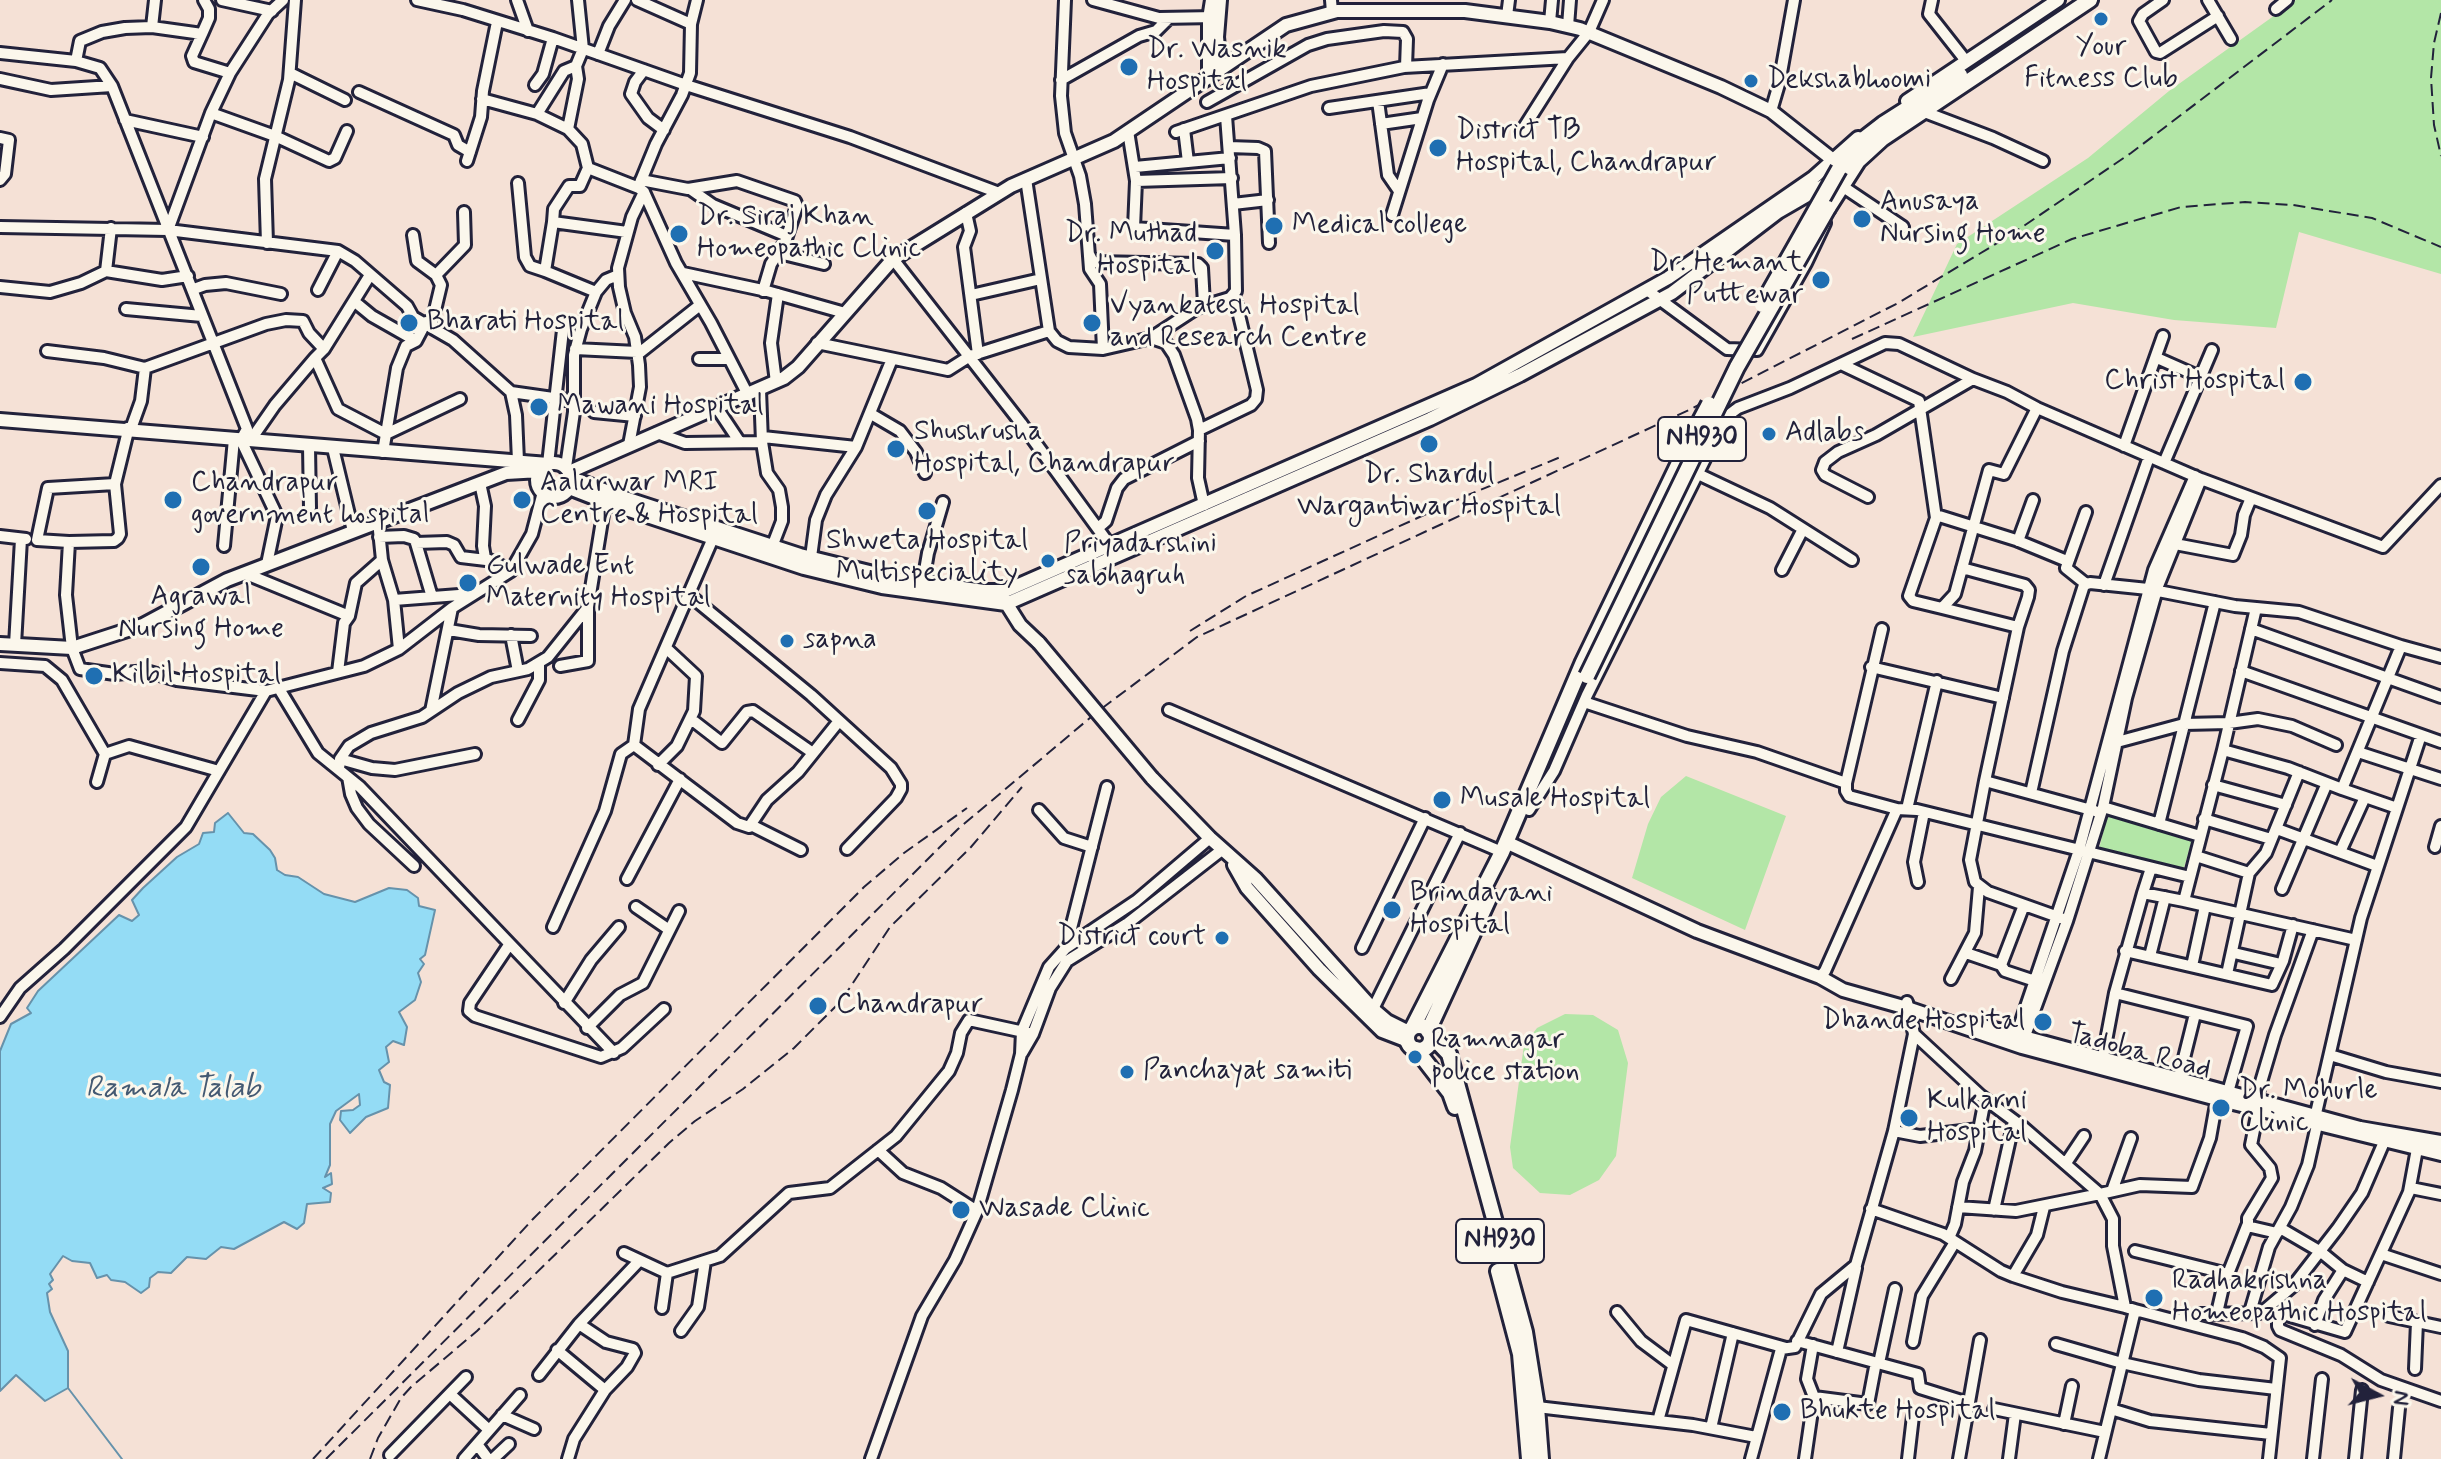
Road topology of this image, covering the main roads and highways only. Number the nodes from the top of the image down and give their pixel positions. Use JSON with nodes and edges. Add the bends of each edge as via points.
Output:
{"nodes":[{"id":1,"x":1212,"y":0,"type":"edge"},
{"id":2,"x":1220,"y":0,"type":"edge"},
{"id":3,"x":2058,"y":0,"type":"edge"},
{"id":4,"x":2075,"y":0,"type":"edge"},
{"id":5,"x":2090,"y":0,"type":"edge"},
{"id":6,"x":1331,"y":6,"type":"edge"},
{"id":7,"x":1422,"y":6,"type":"edge"},
{"id":8,"x":1465,"y":6,"type":"edge"},
{"id":9,"x":1213,"y":18,"type":"junction"},
{"id":10,"x":1215,"y":71,"type":"junction"},
{"id":11,"x":1833,"y":160,"type":"junction"},
{"id":12,"x":1851,"y":171,"type":"junction"},
{"id":13,"x":1614,"y":309,"type":"junction"},
{"id":14,"x":1620,"y":322,"type":"junction"},
{"id":15,"x":0,"y":420,"type":"edge"},
{"id":16,"x":1393,"y":428,"type":"junction"},
{"id":17,"x":544,"y":467,"type":"junction"},
{"id":18,"x":569,"y":476,"type":"junction"},
{"id":19,"x":1113,"y":542,"type":"junction"},
{"id":20,"x":1123,"y":553,"type":"junction"},
{"id":21,"x":1008,"y":596,"type":"junction"},
{"id":22,"x":0,"y":644,"type":"edge"},
{"id":23,"x":1585,"y":669,"type":"junction"},
{"id":24,"x":1507,"y":847,"type":"junction"},
{"id":25,"x":1224,"y":850,"type":"junction"},
{"id":26,"x":1417,"y":1036,"type":"junction"},
{"id":27,"x":2019,"y":1041,"type":"junction"},
{"id":28,"x":2222,"y":1096,"type":"junction"},
{"id":29,"x":2315,"y":1121,"type":"junction"},
{"id":30,"x":2441,"y":1141,"type":"edge"},
{"id":31,"x":2441,"y":1154,"type":"edge"},
{"id":32,"x":1529,"y":1459,"type":"edge"},
{"id":33,"x":1541,"y":1459,"type":"edge"}],
"edges":[{"from":1,"to":9,"type":"main road"},
{"from":2,"to":9,"type":"main road"},
{"from":3,"to":11,"type":"main road","via":[[1905,102]]},
{"from":4,"to":23,"type":"highway","number":"NH930","bridge":true,"via":[[1883,124],[1839,169],[1689,442]]},
{"from":5,"to":12,"type":"highway","number":"NH930","via":[[1882,139]]},
{"from":6,"to":7,"type":"main road"},
{"from":6,"to":10,"type":"main road","via":[[1286,25]]},
{"from":7,"to":8,"type":"main road"},
{"from":8,"to":11,"type":"main road","via":[[1589,32],[1771,111]]},
{"from":9,"to":10,"type":"main road"},
{"from":10,"to":18,"type":"main road","via":[[1114,141],[999,193],[893,259],[798,367],[776,382]]},
{"from":11,"to":13,"type":"main road"},
{"from":12,"to":14,"type":"main road","via":[[1778,212],[1660,300]]},
{"from":12,"to":23,"type":"highway","number":"NH930","bridge":true,"via":[[1737,367]]},
{"from":13,"to":14,"type":"main road"},
{"from":13,"to":16,"type":"main road"},
{"from":14,"to":16,"type":"main road","via":[[1507,382]]},
{"from":15,"to":17,"type":"main road"},
{"from":16,"to":19,"type":"main road"},
{"from":16,"to":20,"type":"main road"},
{"from":17,"to":18,"type":"main road","via":[[555,463]]},
{"from":17,"to":18,"type":"main road","via":[[537,482],[543,492],[557,497]]},
{"from":17,"to":22,"type":"main road","via":[[506,473],[244,573],[143,625],[72,648]]},
{"from":18,"to":21,"type":"main road","via":[[772,547],[883,576]]},
{"from":18,"to":21,"type":"main road","via":[[605,502],[804,568],[882,587]]},
{"from":19,"to":20,"type":"main road"},
{"from":19,"to":21,"type":"main road"},
{"from":20,"to":21,"type":"main road"},
{"from":21,"to":25,"type":"main road","bridge":true,"via":[[1025,630],[1152,778]]},
{"from":23,"to":24,"type":"highway","number":"NH930"},
{"from":23,"to":24,"type":"highway","number":"NH930","via":[[1529,810]]},
{"from":24,"to":26,"type":"highway","number":"NH930"},
{"from":24,"to":27,"type":"main road","name":"Tadoba Road","via":[[1843,990]]},
{"from":25,"to":26,"type":"main road","via":[[1373,1009]]},
{"from":25,"to":26,"type":"main road","via":[[1247,888],[1382,1031]]},
{"from":26,"to":32,"type":"highway","number":"NH930","via":[[1454,1102],[1518,1347]]},
{"from":26,"to":33,"type":"highway","number":"NH930","via":[[1449,1054],[1525,1332]]},
{"from":27,"to":28,"type":"main road","name":"Tadoba Road"},
{"from":27,"to":28,"type":"main road","name":"Tadoba Road","via":[[2103,1057]]},
{"from":28,"to":29,"type":"main road","name":"Tadoba Road"},
{"from":29,"to":30,"type":"main road","name":"Tadoba Road"},
{"from":29,"to":31,"type":"main road","name":"Tadoba Road"}]}
